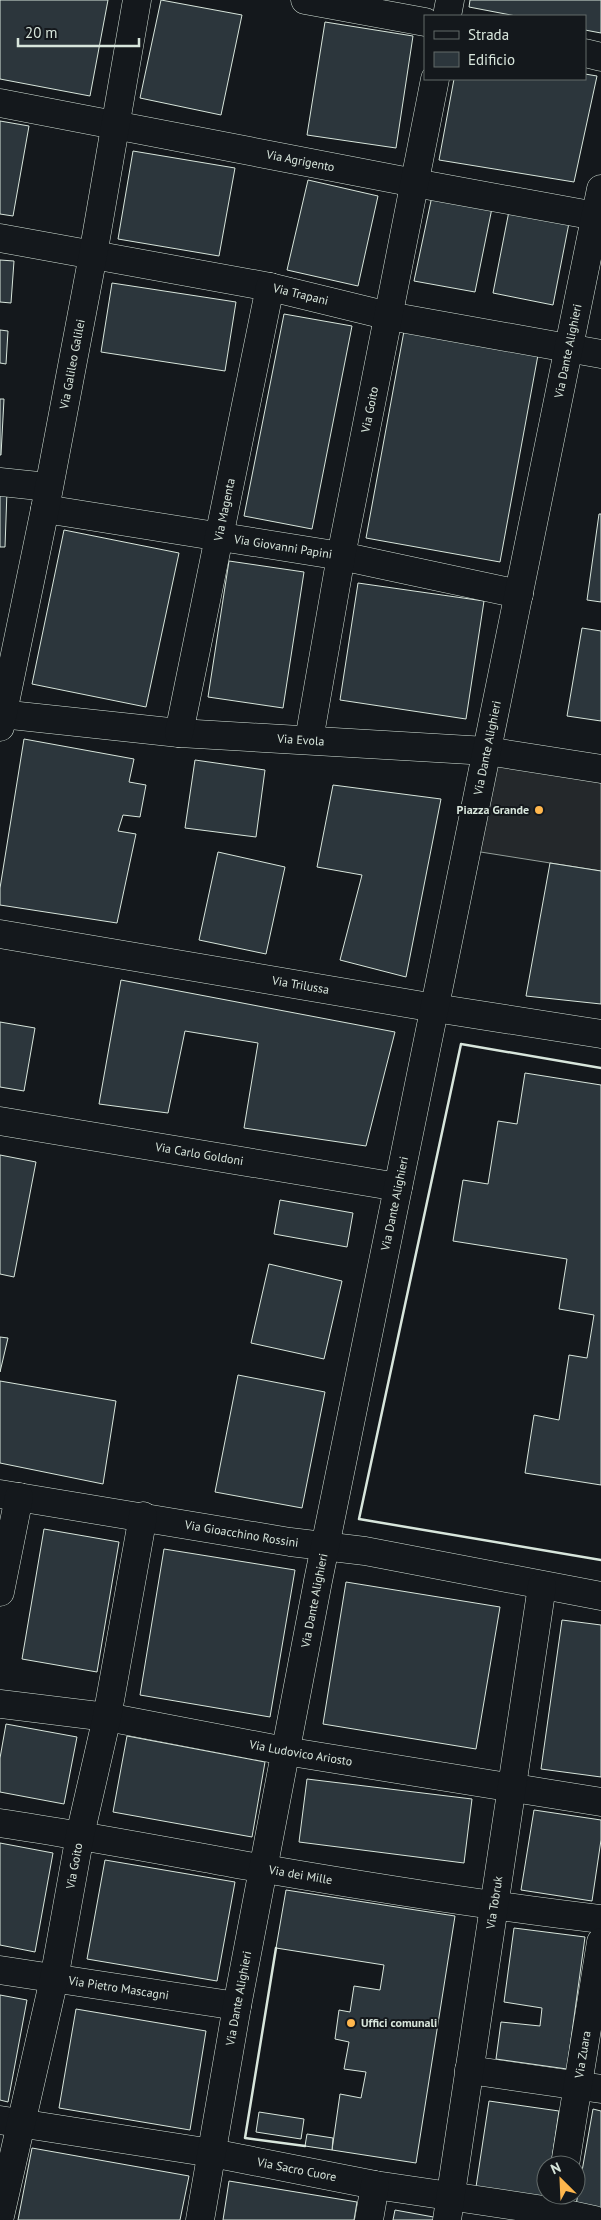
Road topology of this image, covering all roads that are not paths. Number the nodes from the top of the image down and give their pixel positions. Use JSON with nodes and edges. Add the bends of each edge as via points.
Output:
{"nodes":[{"id":1,"x":136,"y":0,"type":"edge"},
{"id":2,"x":305,"y":0,"type":"edge"},
{"id":3,"x":450,"y":0,"type":"edge"},
{"id":4,"x":447,"y":15,"type":"edge"},
{"id":5,"x":424,"y":22,"type":"edge"},
{"id":6,"x":586,"y":53,"type":"edge"},
{"id":7,"x":601,"y":56,"type":"edge"},
{"id":8,"x":435,"y":80,"type":"edge"},
{"id":9,"x":0,"y":103,"type":"edge"},
{"id":10,"x":115,"y":124,"type":"junction"},
{"id":11,"x":415,"y":183,"type":"junction"},
{"id":12,"x":601,"y":189,"type":"edge"},
{"id":13,"x":598,"y":216,"type":"edge"},
{"id":14,"x":0,"y":238,"type":"edge"},
{"id":15,"x":93,"y":255,"type":"junction"},
{"id":16,"x":270,"y":287,"type":"junction"},
{"id":17,"x":389,"y":316,"type":"junction"},
{"id":18,"x":569,"y":348,"type":"junction"},
{"id":19,"x":601,"y":354,"type":"edge"},
{"id":20,"x":0,"y":482,"type":"edge"},
{"id":21,"x":47,"y":498,"type":"junction"},
{"id":22,"x":220,"y":537,"type":"junction"},
{"id":23,"x":341,"y":556,"type":"junction"},
{"id":24,"x":519,"y":594,"type":"junction"},
{"id":25,"x":1,"y":719,"type":"edge"},
{"id":26,"x":179,"y":733,"type":"junction"},
{"id":27,"x":309,"y":740,"type":"junction"},
{"id":28,"x":488,"y":751,"type":"junction"},
{"id":29,"x":601,"y":769,"type":"edge"},
{"id":30,"x":0,"y":934,"type":"edge"},
{"id":31,"x":435,"y":1008,"type":"junction"},
{"id":32,"x":601,"y":1034,"type":"edge"},
{"id":33,"x":0,"y":1121,"type":"edge"},
{"id":34,"x":398,"y":1187,"type":"junction"},
{"id":35,"x":9,"y":1496,"type":"edge"},
{"id":36,"x":143,"y":1516,"type":"junction"},
{"id":37,"x":326,"y":1545,"type":"junction"},
{"id":38,"x":542,"y":1586,"type":"junction"},
{"id":39,"x":0,"y":1592,"type":"edge"},
{"id":40,"x":601,"y":1596,"type":"edge"},
{"id":41,"x":0,"y":1704,"type":"edge"},
{"id":42,"x":107,"y":1717,"type":"junction"},
{"id":43,"x":285,"y":1751,"type":"junction"},
{"id":44,"x":511,"y":1789,"type":"junction"},
{"id":45,"x":601,"y":1802,"type":"edge"},
{"id":46,"x":0,"y":1823,"type":"edge"},
{"id":47,"x":80,"y":1835,"type":"junction"},
{"id":48,"x":264,"y":1868,"type":"junction"},
{"id":49,"x":493,"y":1906,"type":"junction"},
{"id":50,"x":601,"y":1920,"type":"edge"},
{"id":51,"x":601,"y":1942,"type":"edge"},
{"id":52,"x":0,"y":1970,"type":"edge"},
{"id":53,"x":54,"y":1979,"type":"junction"},
{"id":54,"x":238,"y":2006,"type":"junction"},
{"id":55,"x":469,"y":2070,"type":"junction"},
{"id":56,"x":589,"y":2087,"type":"edge"},
{"id":57,"x":10,"y":2122,"type":"edge"},
{"id":58,"x":212,"y":2154,"type":"junction"},
{"id":59,"x":568,"y":2155,"type":"edge"},
{"id":60,"x":375,"y":2185,"type":"junction"},
{"id":61,"x":448,"y":2208,"type":"edge"},
{"id":62,"x":558,"y":2209,"type":"edge"},
{"id":63,"x":0,"y":2216,"type":"edge"},
{"id":64,"x":200,"y":2220,"type":"edge"},
{"id":65,"x":369,"y":2220,"type":"edge"},
{"id":66,"x":594,"y":2220,"type":"edge"}],
"edges":[{"from":1,"to":10,"type":"street","name":"Via Galileo Galilei"},
{"from":2,"to":5,"type":"street"},
{"from":3,"to":4,"type":"street"},
{"from":6,"to":7,"type":"street"},
{"from":8,"to":11,"type":"street","name":"Via Goito"},
{"from":9,"to":10,"type":"street","name":"Via Agrigento"},
{"from":10,"to":11,"type":"street","name":"Via Agrigento"},
{"from":10,"to":15,"type":"street","name":"Via Galileo Galilei"},
{"from":11,"to":13,"type":"street","name":"Via Agrigento"},
{"from":11,"to":17,"type":"street","name":"Via Goito"},
{"from":12,"to":13,"type":"street","name":"Via Dante Alighieri"},
{"from":13,"to":18,"type":"street","name":"Via Dante Alighieri"},
{"from":14,"to":15,"type":"street","name":"Via Trapani"},
{"from":15,"to":16,"type":"street","name":"Via Trapani"},
{"from":15,"to":21,"type":"street","name":"Via Galileo Galilei"},
{"from":16,"to":17,"type":"street","name":"Via Trapani"},
{"from":16,"to":22,"type":"street","name":"Via Magenta"},
{"from":17,"to":18,"type":"street","name":"Via Trapani"},
{"from":17,"to":23,"type":"street","name":"Via Goito"},
{"from":18,"to":19,"type":"street","name":"Via Trapani"},
{"from":18,"to":24,"type":"street","name":"Via Dante Alighieri"},
{"from":20,"to":21,"type":"street","name":"Via Giovanni Papini"},
{"from":21,"to":22,"type":"street","name":"Via Giovanni Papini"},
{"from":21,"to":25,"type":"street","name":"Via Galileo Galilei"},
{"from":22,"to":23,"type":"street","name":"Via Giovanni Papini"},
{"from":22,"to":26,"type":"street","name":"Via Magenta"},
{"from":23,"to":24,"type":"street","name":"Via Giovanni Papini"},
{"from":23,"to":27,"type":"street","name":"Via Goito"},
{"from":24,"to":28,"type":"street","name":"Via Dante Alighieri"},
{"from":25,"to":26,"type":"street","name":"Via Evola"},
{"from":26,"to":27,"type":"street","name":"Via Evola"},
{"from":27,"to":28,"type":"street","name":"Via Evola"},
{"from":28,"to":29,"type":"street","name":"Via Evola"},
{"from":28,"to":31,"type":"street","name":"Via Dante Alighieri"},
{"from":30,"to":31,"type":"street","name":"Via Trilussa"},
{"from":31,"to":32,"type":"street","name":"Via Trilussa"},
{"from":31,"to":34,"type":"street","name":"Via Dante Alighieri"},
{"from":33,"to":34,"type":"street","name":"Via Carlo Goldoni"},
{"from":34,"to":37,"type":"street","name":"Via Dante Alighieri"},
{"from":35,"to":36,"type":"street","name":"Via Gioacchino Rossini"},
{"from":35,"to":39,"type":"street"},
{"from":36,"to":37,"type":"street","name":"Via Gioacchino Rossini","via":[[290,1542]]},
{"from":36,"to":42,"type":"street","name":"Via Goito"},
{"from":37,"to":38,"type":"street","name":"Via Gioacchino Rossini"},
{"from":37,"to":43,"type":"street","name":"Via Dante Alighieri"},
{"from":38,"to":40,"type":"street","name":"Via Gioacchino Rossini"},
{"from":38,"to":44,"type":"street","name":"Via Tobruk"},
{"from":41,"to":42,"type":"street","name":"Via Ludovico Ariosto"},
{"from":42,"to":43,"type":"street","name":"Via Ludovico Ariosto"},
{"from":42,"to":47,"type":"street","name":"Via Goito"},
{"from":43,"to":44,"type":"street","name":"Via Ludovico Ariosto"},
{"from":43,"to":48,"type":"street","name":"Via Dante Alighieri"},
{"from":44,"to":45,"type":"street","name":"Via Ludovico Ariosto"},
{"from":44,"to":49,"type":"street","name":"Via Tobruk"},
{"from":46,"to":47,"type":"street","name":"Via dei Mille"},
{"from":47,"to":48,"type":"street","name":"Via dei Mille"},
{"from":47,"to":53,"type":"street","name":"Via Goito"},
{"from":48,"to":49,"type":"street","name":"Via dei Mille"},
{"from":48,"to":54,"type":"street","name":"Via Dante Alighieri"},
{"from":49,"to":50,"type":"street","name":"Via dei Mille"},
{"from":49,"to":55,"type":"street","name":"Via Tobruk"},
{"from":51,"to":56,"type":"street","name":"Via Zuara"},
{"from":52,"to":53,"type":"street","name":"Via Pietro Mascagni"},
{"from":53,"to":54,"type":"street","name":"Via Pietro Mascagni"},
{"from":53,"to":57,"type":"street","name":"Via Goito"},
{"from":54,"to":58,"type":"street","name":"Via Dante Alighieri"},
{"from":55,"to":56,"type":"street"},
{"from":55,"to":61,"type":"street","name":"Via Tobruk"},
{"from":56,"to":59,"type":"street","name":"Via Zuara"},
{"from":57,"to":58,"type":"street","name":"Via Sacro Cuore"},
{"from":57,"to":63,"type":"street","name":"Via Goito"},
{"from":58,"to":60,"type":"street","name":"Via Sacro Cuore"},
{"from":58,"to":64,"type":"street","name":"Via Dante Alighieri"},
{"from":60,"to":61,"type":"street","name":"Via Sacro Cuore"},
{"from":60,"to":65,"type":"street"},
{"from":61,"to":62,"type":"street","name":"Via Sacro Cuore"},
{"from":62,"to":66,"type":"street","name":"Via Sacro Cuore"}]}
